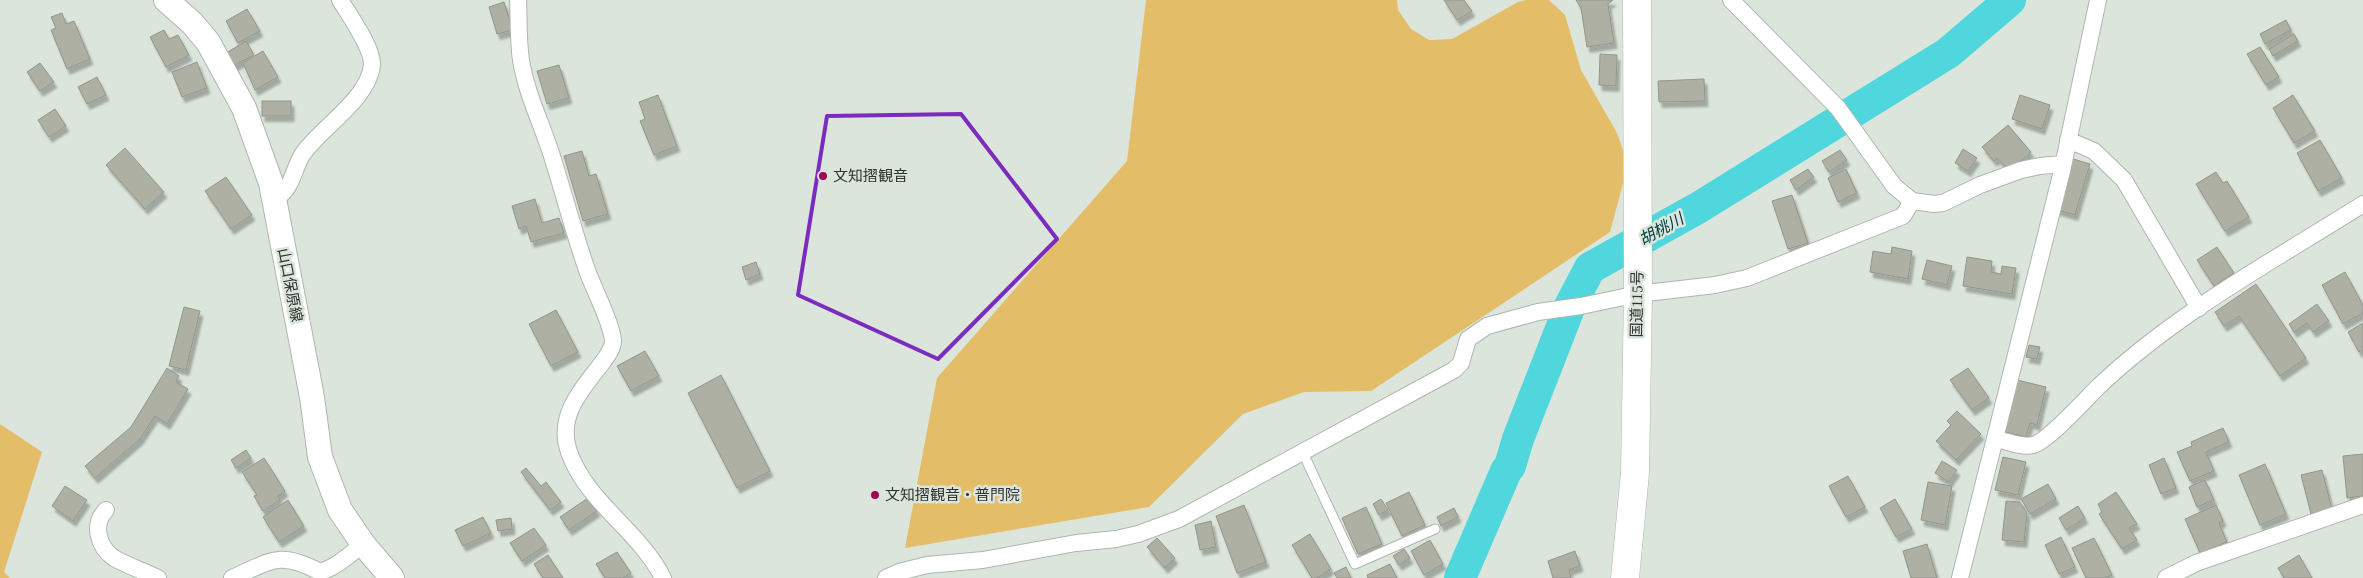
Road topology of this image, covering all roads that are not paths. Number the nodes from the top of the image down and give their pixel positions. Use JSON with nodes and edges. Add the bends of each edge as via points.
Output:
{"nodes":[{"id":1,"x":166,"y":0,"type":"edge"},
{"id":2,"x":340,"y":0,"type":"edge"},
{"id":3,"x":518,"y":0,"type":"edge"},
{"id":4,"x":1637,"y":0,"type":"edge"},
{"id":5,"x":1731,"y":0,"type":"edge"},
{"id":6,"x":2098,"y":0,"type":"edge"},
{"id":7,"x":2068,"y":140,"type":"junction"},
{"id":8,"x":2063,"y":164,"type":"junction"},
{"id":9,"x":274,"y":199,"type":"junction"},
{"id":10,"x":1912,"y":200,"type":"junction"},
{"id":11,"x":2363,"y":204,"type":"edge"},
{"id":12,"x":1638,"y":294,"type":"junction"},
{"id":13,"x":2198,"y":308,"type":"junction"},
{"id":14,"x":1996,"y":439,"type":"junction"},
{"id":15,"x":1303,"y":452,"type":"junction"},
{"id":16,"x":2363,"y":505,"type":"edge"},
{"id":17,"x":106,"y":510,"type":"dead end"},
{"id":18,"x":1435,"y":529,"type":"dead end"},
{"id":19,"x":363,"y":544,"type":"junction"},
{"id":20,"x":158,"y":578,"type":"edge"},
{"id":21,"x":232,"y":578,"type":"edge"},
{"id":22,"x":392,"y":578,"type":"edge"},
{"id":23,"x":663,"y":578,"type":"edge"},
{"id":24,"x":886,"y":578,"type":"edge"},
{"id":25,"x":1625,"y":578,"type":"edge"},
{"id":26,"x":1960,"y":578,"type":"edge"},
{"id":27,"x":2166,"y":578,"type":"edge"}],
"edges":[{"from":1,"to":9,"type":"main road","name":"山口保原線","via":[[208,42],[244,108]]},
{"from":2,"to":9,"type":"street","via":[[368,51],[370,73],[348,107],[303,154],[291,182]]},
{"from":3,"to":23,"type":"street","via":[[520,59],[525,82],[613,341],[610,351],[568,410],[566,443],[586,486],[637,539]]},
{"from":4,"to":12,"type":"highway","name":"国道115号"},
{"from":5,"to":10,"type":"street","via":[[1838,108],[1894,186]]},
{"from":6,"to":7,"type":"street"},
{"from":7,"to":8,"type":"street"},
{"from":7,"to":13,"type":"street","via":[[2094,151],[2124,180]]},
{"from":8,"to":10,"type":"street","via":[[2021,170],[1943,203]]},
{"from":8,"to":14,"type":"street"},
{"from":9,"to":19,"type":"main road","name":"山口保原線","via":[[312,397],[320,457],[340,510]]},
{"from":10,"to":12,"type":"street","via":[[1903,216],[1747,278]]},
{"from":11,"to":13,"type":"street"},
{"from":12,"to":15,"type":"street","via":[[1538,312],[1487,326],[1468,338],[1461,363],[1454,370]]},
{"from":12,"to":25,"type":"highway","name":"国道115号","via":[[1635,473]]},
{"from":13,"to":14,"type":"street","via":[[2132,355],[2034,445]]},
{"from":14,"to":26,"type":"street"},
{"from":15,"to":18,"type":"lane","via":[[1355,564]]},
{"from":15,"to":24,"type":"street","via":[[1179,519],[1138,534],[983,560],[927,564]]},
{"from":16,"to":27,"type":"street","via":[[2205,560]]},
{"from":17,"to":20,"type":"street","via":[[99,519],[98,531],[106,548],[113,557]]},
{"from":19,"to":21,"type":"street","via":[[341,562],[320,572],[300,562],[280,558]]},
{"from":19,"to":22,"type":"main road","name":"山口保原線"}]}
